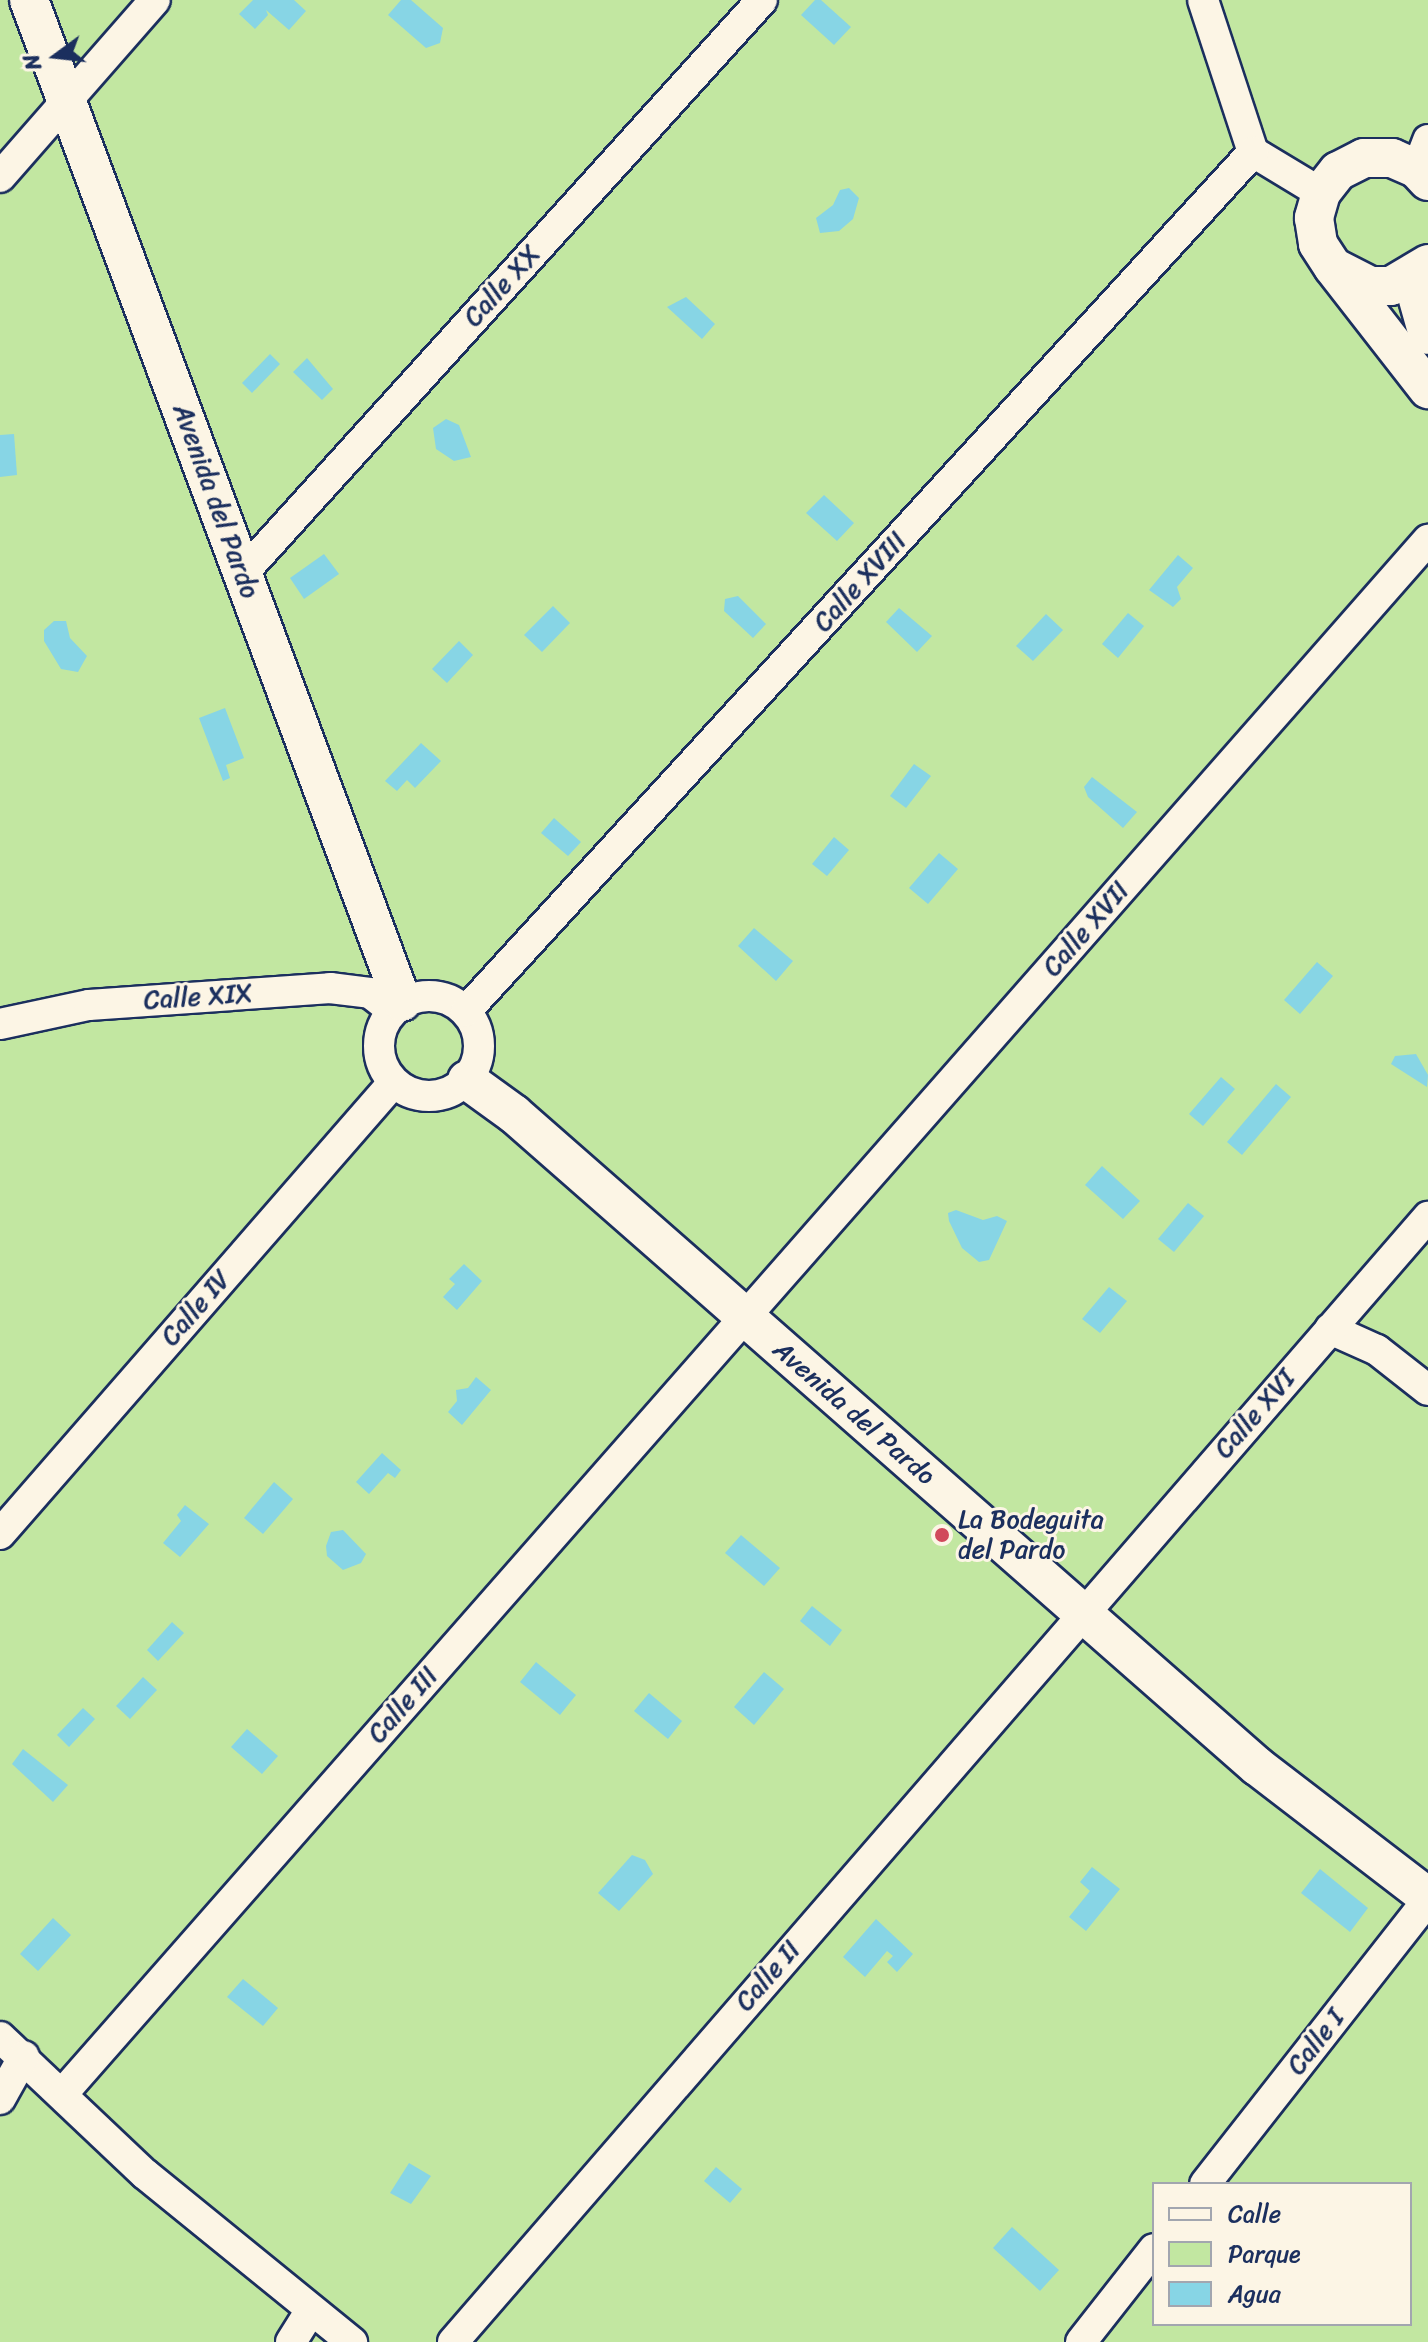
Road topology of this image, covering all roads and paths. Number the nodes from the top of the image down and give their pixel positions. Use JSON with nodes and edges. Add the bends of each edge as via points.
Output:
{"nodes":[{"id":1,"x":29,"y":0,"type":"edge"},
{"id":2,"x":155,"y":0,"type":"edge"},
{"id":3,"x":762,"y":0,"type":"edge"},
{"id":4,"x":1203,"y":0,"type":"edge"},
{"id":5,"x":66,"y":100,"type":"junction"},
{"id":6,"x":1253,"y":152,"type":"junction"},
{"id":7,"x":1424,"y":163,"type":"edge"},
{"id":8,"x":0,"y":177,"type":"edge"},
{"id":9,"x":1321,"y":193,"type":"junction"},
{"id":10,"x":1333,"y":267,"type":"junction"},
{"id":11,"x":1420,"y":271,"type":"edge"},
{"id":12,"x":1428,"y":335,"type":"edge"},
{"id":13,"x":1428,"y":389,"type":"edge"},
{"id":14,"x":1428,"y":540,"type":"edge"},
{"id":15,"x":243,"y":573,"type":"junction"},
{"id":16,"x":397,"y":1006,"type":"junction"},
{"id":17,"x":466,"y":1011,"type":"junction"},
{"id":18,"x":0,"y":1024,"type":"edge"},
{"id":19,"x":467,"y":1080,"type":"junction"},
{"id":20,"x":393,"y":1083,"type":"junction"},
{"id":21,"x":1428,"y":1217,"type":"edge"},
{"id":22,"x":744,"y":1318,"type":"junction"},
{"id":23,"x":1330,"y":1329,"type":"junction"},
{"id":24,"x":1428,"y":1390,"type":"edge"},
{"id":25,"x":0,"y":1534,"type":"edge"},
{"id":26,"x":1083,"y":1611,"type":"junction"},
{"id":27,"x":1428,"y":1898,"type":"edge"},
{"id":28,"x":0,"y":2037,"type":"edge"},
{"id":29,"x":24,"y":2056,"type":"junction"},
{"id":30,"x":63,"y":2093,"type":"junction"},
{"id":31,"x":0,"y":2099,"type":"edge"},
{"id":32,"x":1207,"y":2182,"type":"edge"},
{"id":33,"x":1152,"y":2252,"type":"edge"},
{"id":34,"x":310,"y":2311,"type":"junction"},
{"id":35,"x":291,"y":2342,"type":"edge"},
{"id":36,"x":352,"y":2342,"type":"edge"},
{"id":37,"x":453,"y":2342,"type":"edge"},
{"id":38,"x":1081,"y":2342,"type":"edge"}],
"edges":[{"from":1,"to":5,"type":"street","name":"Avenida del Pardo"},
{"from":2,"to":5,"type":"street"},
{"from":3,"to":15,"type":"street","name":"Calle XX"},
{"from":4,"to":6,"type":"street"},
{"from":5,"to":8,"type":"street"},
{"from":5,"to":15,"type":"street","name":"Avenida del Pardo"},
{"from":6,"to":9,"type":"street"},
{"from":6,"to":17,"type":"street","name":"Calle XVIII"},
{"from":7,"to":9,"type":"street","via":[[1364,158],[1338,171]]},
{"from":9,"to":10,"type":"street","via":[[1314,218],[1318,244]]},
{"from":10,"to":11,"type":"street","via":[[1370,286]]},
{"from":10,"to":13,"type":"street"},
{"from":11,"to":12,"type":"street"},
{"from":14,"to":22,"type":"street","name":"Calle XVII"},
{"from":15,"to":16,"type":"street","name":"Avenida del Pardo"},
{"from":16,"to":17,"type":"street","via":[[424,995],[448,998]]},
{"from":16,"to":18,"type":"street","name":"Calle XIX","via":[[370,993],[330,988],[89,1005]]},
{"from":16,"to":20,"type":"street","via":[[378,1046]]},
{"from":17,"to":19,"type":"street","via":[[480,1045]]},
{"from":19,"to":20,"type":"street","via":[[451,1092],[431,1097],[411,1094]]},
{"from":19,"to":22,"type":"street","name":"Avenida del Pardo","via":[[514,1114]]},
{"from":20,"to":25,"type":"street","name":"Calle IV"},
{"from":21,"to":23,"type":"street","name":"Calle XVI"},
{"from":22,"to":26,"type":"street","name":"Avenida del Pardo"},
{"from":22,"to":30,"type":"street","name":"Calle III"},
{"from":23,"to":24,"type":"street","via":[[1377,1350]]},
{"from":23,"to":26,"type":"street","name":"Calle XVI"},
{"from":26,"to":27,"type":"street","name":"Avenida del Pardo","via":[[1257,1766]]},
{"from":26,"to":37,"type":"street","name":"Calle II"},
{"from":27,"to":32,"type":"street","name":"Calle I"},
{"from":28,"to":29,"type":"street"},
{"from":29,"to":30,"type":"street"},
{"from":29,"to":31,"type":"street"},
{"from":30,"to":34,"type":"street","via":[[145,2174]]},
{"from":33,"to":38,"type":"street"},
{"from":34,"to":35,"type":"street"},
{"from":34,"to":36,"type":"street"}]}
